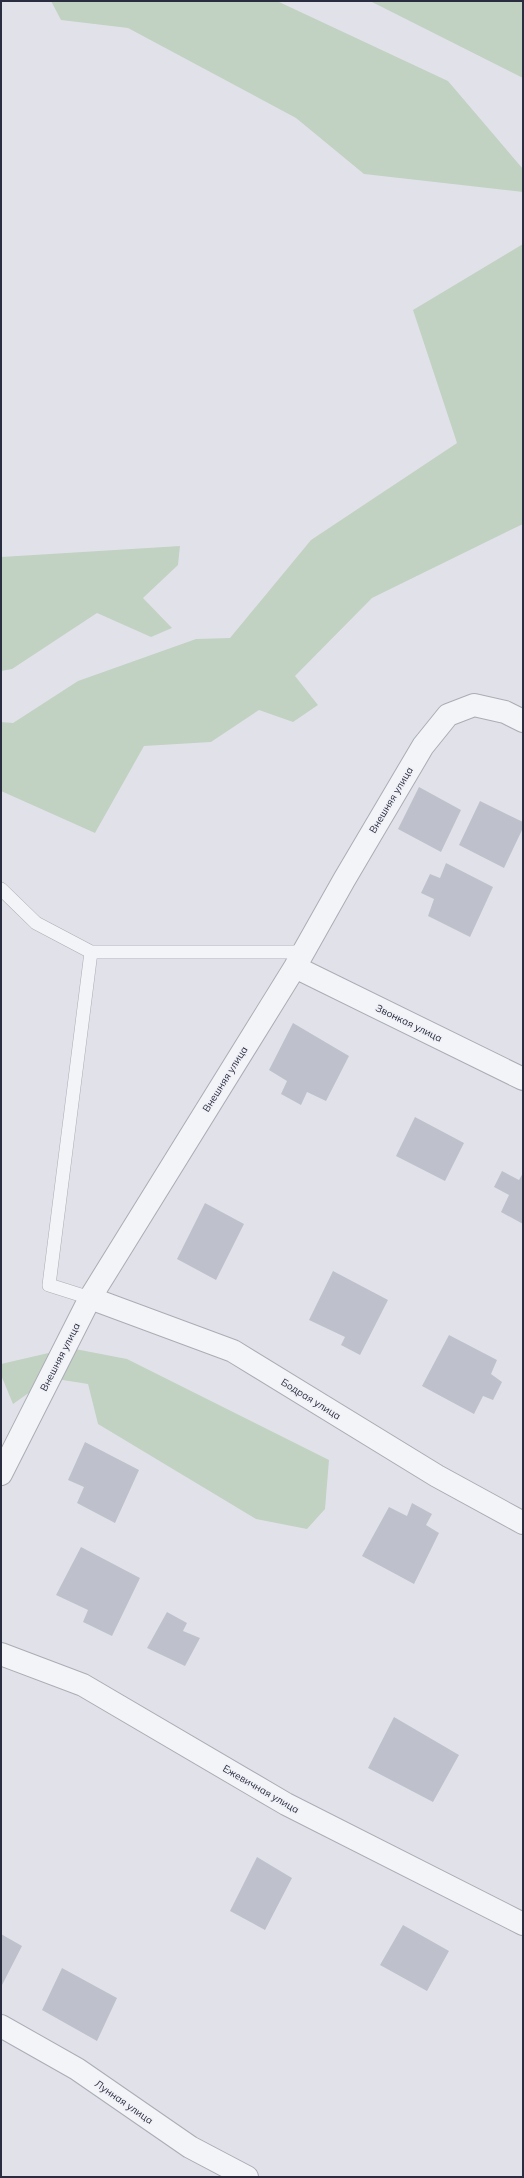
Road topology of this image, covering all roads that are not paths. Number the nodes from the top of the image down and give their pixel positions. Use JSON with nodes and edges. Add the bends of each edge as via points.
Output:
{"nodes":[{"id":1,"x":523,"y":721,"type":"edge"},
{"id":2,"x":1,"y":890,"type":"edge"},
{"id":3,"x":91,"y":952,"type":"junction"},
{"id":4,"x":299,"y":959,"type":"junction"},
{"id":5,"x":523,"y":1079,"type":"edge"},
{"id":6,"x":90,"y":1298,"type":"junction"},
{"id":7,"x":1,"y":1474,"type":"edge"},
{"id":8,"x":523,"y":1523,"type":"edge"},
{"id":9,"x":1,"y":1654,"type":"edge"},
{"id":10,"x":523,"y":1924,"type":"edge"},
{"id":11,"x":1,"y":2026,"type":"edge"},
{"id":12,"x":247,"y":2177,"type":"edge"}],
"edges":[{"from":1,"to":4,"type":"street","name":"Внешняя улица","via":[[505,712],[474,705],[448,714],[423,746]]},
{"from":2,"to":3,"type":"lane","via":[[36,923]]},
{"from":3,"to":4,"type":"lane"},
{"from":3,"to":6,"type":"lane","via":[[49,1285]]},
{"from":4,"to":5,"type":"street","name":"Звонкая улица"},
{"from":4,"to":6,"type":"street","name":"Внешняя улица"},
{"from":6,"to":7,"type":"street","name":"Внешняя улица"},
{"from":6,"to":8,"type":"street","name":"Бодрая улица","via":[[233,1351],[437,1476]]},
{"from":9,"to":10,"type":"street","name":"Ежевичная улица","via":[[83,1685],[286,1804]]},
{"from":11,"to":12,"type":"street","name":"Лунная улица","via":[[77,2069],[190,2147]]}]}
